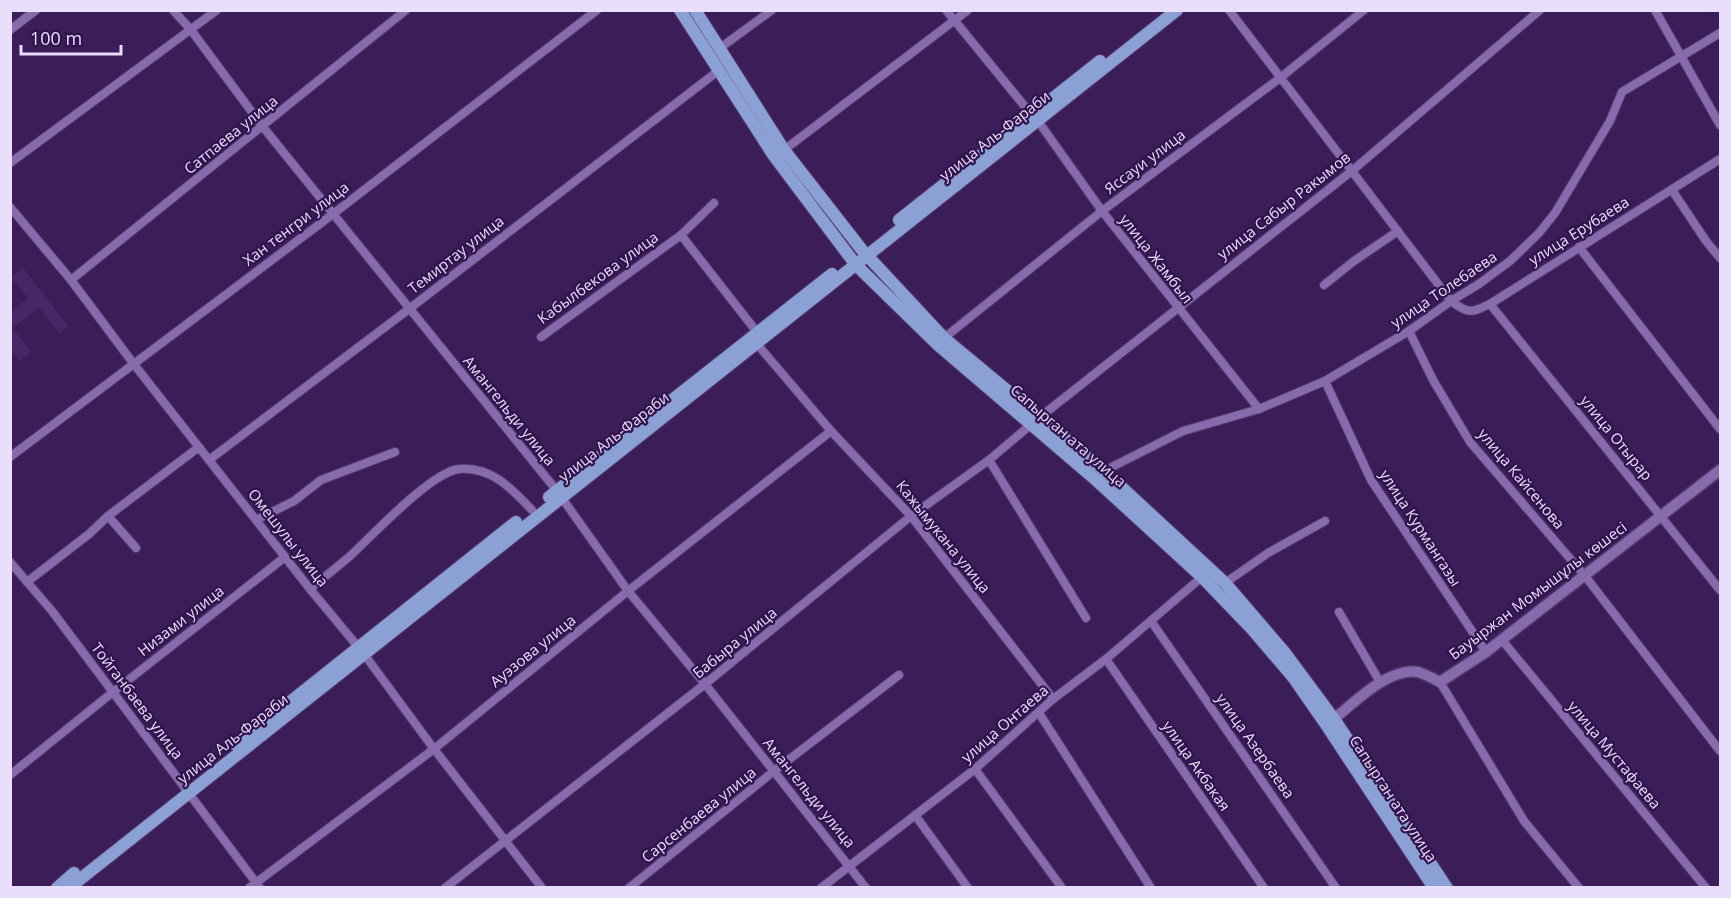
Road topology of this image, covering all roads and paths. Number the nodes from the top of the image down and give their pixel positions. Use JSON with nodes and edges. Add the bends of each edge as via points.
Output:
{"nodes":[{"id":1,"x":36,"y":10,"type":"edge"},
{"id":2,"x":173,"y":10,"type":"edge"},
{"id":3,"x":217,"y":10,"type":"edge"},
{"id":4,"x":406,"y":10,"type":"edge"},
{"id":5,"x":597,"y":10,"type":"edge"},
{"id":6,"x":680,"y":10,"type":"edge"},
{"id":7,"x":695,"y":10,"type":"edge"},
{"id":8,"x":772,"y":10,"type":"edge"},
{"id":9,"x":946,"y":10,"type":"edge"},
{"id":10,"x":968,"y":10,"type":"edge"},
{"id":11,"x":1164,"y":10,"type":"edge"},
{"id":12,"x":1178,"y":10,"type":"edge"},
{"id":13,"x":1229,"y":10,"type":"edge"},
{"id":14,"x":1364,"y":10,"type":"edge"},
{"id":15,"x":1540,"y":10,"type":"edge"},
{"id":16,"x":1655,"y":10,"type":"edge"},
{"id":17,"x":954,"y":21,"type":"junction"},
{"id":18,"x":10,"y":30,"type":"edge"},
{"id":19,"x":191,"y":30,"type":"junction"},
{"id":20,"x":1720,"y":33,"type":"edge"},
{"id":21,"x":720,"y":48,"type":"junction"},
{"id":22,"x":1680,"y":56,"type":"junction"},
{"id":23,"x":718,"y":70,"type":"junction"},
{"id":24,"x":1280,"y":78,"type":"junction"},
{"id":25,"x":1035,"y":117,"type":"junction"},
{"id":26,"x":1720,"y":125,"type":"edge"},
{"id":27,"x":263,"y":127,"type":"junction"},
{"id":28,"x":784,"y":150,"type":"junction"},
{"id":29,"x":1720,"y":159,"type":"edge"},
{"id":30,"x":10,"y":164,"type":"edge"},
{"id":31,"x":1353,"y":170,"type":"junction"},
{"id":32,"x":1672,"y":190,"type":"junction"},
{"id":33,"x":714,"y":203,"type":"dead end"},
{"id":34,"x":10,"y":207,"type":"edge"},
{"id":35,"x":1102,"y":211,"type":"junction"},
{"id":36,"x":333,"y":214,"type":"junction"},
{"id":37,"x":1398,"y":231,"type":"junction"},
{"id":38,"x":681,"y":235,"type":"junction"},
{"id":39,"x":1579,"y":247,"type":"junction"},
{"id":40,"x":859,"y":257,"type":"junction"},
{"id":41,"x":1720,"y":258,"type":"edge"},
{"id":42,"x":71,"y":280,"type":"junction"},
{"id":43,"x":1324,"y":285,"type":"dead end"},
{"id":44,"x":1451,"y":301,"type":"junction"},
{"id":45,"x":1490,"y":304,"type":"junction"},
{"id":46,"x":1177,"y":308,"type":"junction"},
{"id":47,"x":409,"y":309,"type":"junction"},
{"id":48,"x":1409,"y":331,"type":"junction"},
{"id":49,"x":541,"y":337,"type":"dead end"},
{"id":50,"x":759,"y":338,"type":"junction"},
{"id":51,"x":944,"y":338,"type":"junction"},
{"id":52,"x":133,"y":363,"type":"junction"},
{"id":53,"x":1325,"y":381,"type":"junction"},
{"id":54,"x":1258,"y":409,"type":"junction"},
{"id":55,"x":1035,"y":421,"type":"junction"},
{"id":56,"x":1720,"y":429,"type":"edge"},
{"id":57,"x":831,"y":431,"type":"junction"},
{"id":58,"x":199,"y":447,"type":"junction"},
{"id":59,"x":395,"y":452,"type":"dead end"},
{"id":60,"x":10,"y":457,"type":"edge"},
{"id":61,"x":209,"y":460,"type":"junction"},
{"id":62,"x":989,"y":460,"type":"junction"},
{"id":63,"x":1720,"y":470,"type":"edge"},
{"id":64,"x":1104,"y":471,"type":"junction"},
{"id":65,"x":560,"y":494,"type":"junction"},
{"id":66,"x":532,"y":510,"type":"junction"},
{"id":67,"x":108,"y":516,"type":"junction"},
{"id":68,"x":911,"y":516,"type":"junction"},
{"id":69,"x":1662,"y":516,"type":"junction"},
{"id":70,"x":256,"y":520,"type":"junction"},
{"id":71,"x":1325,"y":521,"type":"dead end"},
{"id":72,"x":136,"y":548,"type":"dead end"},
{"id":73,"x":285,"y":557,"type":"junction"},
{"id":74,"x":10,"y":562,"type":"edge"},
{"id":75,"x":1585,"y":576,"type":"junction"},
{"id":76,"x":1202,"y":577,"type":"junction"},
{"id":77,"x":27,"y":582,"type":"junction"},
{"id":78,"x":1225,"y":583,"type":"junction"},
{"id":79,"x":310,"y":589,"type":"junction"},
{"id":80,"x":1720,"y":590,"type":"edge"},
{"id":81,"x":628,"y":591,"type":"junction"},
{"id":82,"x":1339,"y":612,"type":"dead end"},
{"id":83,"x":1086,"y":618,"type":"dead end"},
{"id":84,"x":1151,"y":621,"type":"junction"},
{"id":85,"x":1502,"y":640,"type":"junction"},
{"id":86,"x":361,"y":651,"type":"junction"},
{"id":87,"x":1486,"y":652,"type":"junction"},
{"id":88,"x":1106,"y":659,"type":"junction"},
{"id":89,"x":899,"y":675,"type":"dead end"},
{"id":90,"x":1380,"y":682,"type":"junction"},
{"id":91,"x":1440,"y":682,"type":"junction"},
{"id":92,"x":705,"y":684,"type":"junction"},
{"id":93,"x":113,"y":692,"type":"junction"},
{"id":94,"x":1053,"y":699,"type":"junction"},
{"id":95,"x":1039,"y":713,"type":"junction"},
{"id":96,"x":1334,"y":719,"type":"junction"},
{"id":97,"x":434,"y":749,"type":"junction"},
{"id":98,"x":1720,"y":751,"type":"edge"},
{"id":99,"x":975,"y":769,"type":"junction"},
{"id":100,"x":774,"y":771,"type":"junction"},
{"id":101,"x":10,"y":775,"type":"edge"},
{"id":102,"x":187,"y":789,"type":"junction"},
{"id":103,"x":915,"y":815,"type":"junction"},
{"id":104,"x":505,"y":842,"type":"junction"},
{"id":105,"x":850,"y":866,"type":"junction"},
{"id":106,"x":258,"y":885,"type":"edge"},
{"id":107,"x":57,"y":888,"type":"edge"},
{"id":108,"x":69,"y":888,"type":"edge"},
{"id":109,"x":249,"y":888,"type":"edge"},
{"id":110,"x":445,"y":888,"type":"edge"},
{"id":111,"x":542,"y":888,"type":"edge"},
{"id":112,"x":629,"y":888,"type":"edge"},
{"id":113,"x":821,"y":888,"type":"edge"},
{"id":114,"x":866,"y":888,"type":"edge"},
{"id":115,"x":968,"y":888,"type":"edge"},
{"id":116,"x":1062,"y":888,"type":"edge"},
{"id":117,"x":1151,"y":888,"type":"edge"},
{"id":118,"x":1264,"y":888,"type":"edge"},
{"id":119,"x":1336,"y":888,"type":"edge"},
{"id":120,"x":1434,"y":888,"type":"edge"},
{"id":121,"x":1447,"y":888,"type":"edge"},
{"id":122,"x":1579,"y":888,"type":"edge"},
{"id":123,"x":1706,"y":888,"type":"edge"}],
"edges":[{"from":1,"to":18,"type":"street"},
{"from":2,"to":19,"type":"street","name":"Амангельди улица"},
{"from":3,"to":19,"type":"street"},
{"from":4,"to":27,"type":"street","name":"Сатпаева улица"},
{"from":5,"to":36,"type":"street","name":"Хан тенгри улица"},
{"from":6,"to":23,"type":"main road","name":"Сапырган ата улица"},
{"from":7,"to":21,"type":"main road","name":"Сапырган ата улица"},
{"from":8,"to":21,"type":"street"},
{"from":9,"to":17,"type":"street","name":"улица Жамбыл"},
{"from":10,"to":17,"type":"street"},
{"from":11,"to":25,"type":"main road","name":"улица Аль-Фараби"},
{"from":12,"to":25,"type":"main road","name":"улица Аль-Фараби"},
{"from":13,"to":24,"type":"street"},
{"from":14,"to":24,"type":"street","name":"Яссауи улица"},
{"from":15,"to":31,"type":"street","name":"улица Сабыр Ракымов"},
{"from":16,"to":22,"type":"street"},
{"from":17,"to":25,"type":"street","name":"улица Жамбыл"},
{"from":17,"to":28,"type":"street"},
{"from":19,"to":27,"type":"street","name":"Амангельди улица"},
{"from":19,"to":30,"type":"street"},
{"from":20,"to":22,"type":"street","name":"улица Толебаева"},
{"from":21,"to":28,"type":"main road","name":"Сапырган ата улица"},
{"from":22,"to":26,"type":"street"},
{"from":22,"to":44,"type":"street","name":"улица Толебаева","via":[[1622,92],[1570,190],[1539,233],[1510,261]]},
{"from":23,"to":40,"type":"main road","name":"Сапырган ата улица","via":[[774,156]]},
{"from":23,"to":47,"type":"street","name":"Темиртау улица"},
{"from":24,"to":31,"type":"street"},
{"from":24,"to":35,"type":"street","name":"Яссауи улица"},
{"from":25,"to":35,"type":"street","name":"улица Жамбыл"},
{"from":25,"to":40,"type":"main road","name":"улица Аль-Фараби"},
{"from":27,"to":36,"type":"street","name":"Амангельди улица"},
{"from":27,"to":42,"type":"street","name":"Сатпаева улица"},
{"from":28,"to":40,"type":"main road","name":"Сапырган ата улица"},
{"from":29,"to":32,"type":"street","name":"улица Ерубаева"},
{"from":31,"to":37,"type":"street"},
{"from":31,"to":46,"type":"street","name":"улица Сабыр Ракымов"},
{"from":32,"to":39,"type":"street","name":"улица Ерубаева"},
{"from":32,"to":41,"type":"street"},
{"from":33,"to":38,"type":"street"},
{"from":34,"to":42,"type":"street","name":"Омешулы улица"},
{"from":35,"to":46,"type":"street","name":"улица Жамбыл"},
{"from":35,"to":51,"type":"street","name":"Яссауи улица"},
{"from":36,"to":47,"type":"street","name":"Амангельди улица"},
{"from":36,"to":52,"type":"street","name":"Хан тенгри улица"},
{"from":37,"to":43,"type":"street"},
{"from":37,"to":44,"type":"street"},
{"from":38,"to":49,"type":"street","name":"Кабылбекова улица"},
{"from":38,"to":50,"type":"street","name":"Кабылбекова улица"},
{"from":39,"to":45,"type":"street","name":"улица Ерубаева"},
{"from":39,"to":56,"type":"street"},
{"from":40,"to":50,"type":"main road","name":"улица Аль-Фараби"},
{"from":40,"to":51,"type":"main road","name":"Сапырган ата улица"},
{"from":40,"to":55,"type":"main road","name":"Сапырган ата улица","via":[[938,345]]},
{"from":42,"to":52,"type":"street","name":"Омешулы улица"},
{"from":44,"to":45,"type":"street","name":"улица Ерубаева","via":[[1464,310],[1474,311]]},
{"from":44,"to":48,"type":"street","name":"улица Толебаева"},
{"from":45,"to":69,"type":"street","name":"улица Отырар"},
{"from":46,"to":54,"type":"street","name":"улица Жамбыл"},
{"from":46,"to":55,"type":"street","name":"улица Сабыр Ракымов"},
{"from":47,"to":61,"type":"street","name":"Темиртау улица"},
{"from":47,"to":65,"type":"street","name":"Амангельди улица"},
{"from":48,"to":53,"type":"street","name":"улица Толебаева"},
{"from":48,"to":75,"type":"street","name":"улица Кайсенова","via":[[1470,442]]},
{"from":50,"to":57,"type":"street","name":"Кажымукана улица"},
{"from":50,"to":65,"type":"main road","name":"улица Аль-Фараби"},
{"from":51,"to":55,"type":"main road","name":"Сапырган ата улица"},
{"from":52,"to":58,"type":"street","name":"Омешулы улица"},
{"from":52,"to":60,"type":"street","name":"Хан тенгри улица"},
{"from":53,"to":54,"type":"street","name":"улица Толебаева"},
{"from":53,"to":87,"type":"street","name":"улица Курмангазы","via":[[1371,480]]},
{"from":54,"to":64,"type":"street","name":"улица Толебаева","via":[[1183,431]]},
{"from":55,"to":62,"type":"street","name":"Бабыра улица"},
{"from":55,"to":64,"type":"main road","name":"Сапырган ата улица"},
{"from":55,"to":76,"type":"main road","name":"Сапырган ата улица"},
{"from":57,"to":68,"type":"street","name":"Кажымукана улица"},
{"from":57,"to":81,"type":"street","name":"Ауэзова улица"},
{"from":58,"to":61,"type":"street","name":"Омешулы улица"},
{"from":58,"to":67,"type":"street"},
{"from":59,"to":70,"type":"street","via":[[321,480],[294,501]]},
{"from":61,"to":70,"type":"street","name":"Омешулы улица"},
{"from":62,"to":68,"type":"street","name":"Бабыра улица"},
{"from":62,"to":83,"type":"street"},
{"from":63,"to":69,"type":"street","name":"Бауыржан Момышұлы көшесі"},
{"from":64,"to":78,"type":"main road","name":"Сапырган ата улица"},
{"from":65,"to":66,"type":"main road","name":"улица Аль-Фараби"},
{"from":65,"to":81,"type":"street","name":"Амангельди улица"},
{"from":65,"to":86,"type":"main road","name":"улица Аль-Фараби"},
{"from":66,"to":79,"type":"street","via":[[497,477],[481,471],[449,472],[390,517]]},
{"from":66,"to":86,"type":"main road","name":"улица Аль-Фараби"},
{"from":67,"to":72,"type":"street"},
{"from":67,"to":77,"type":"street"},
{"from":68,"to":92,"type":"street","name":"Бабыра улица"},
{"from":68,"to":94,"type":"street","name":"Кажымукана улица"},
{"from":69,"to":75,"type":"street","name":"Бауыржан Момышұлы көшесі"},
{"from":69,"to":80,"type":"street","name":"улица Отырар"},
{"from":70,"to":73,"type":"street","name":"Омешулы улица"},
{"from":71,"to":78,"type":"street"},
{"from":73,"to":79,"type":"street","name":"Омешулы улица"},
{"from":73,"to":93,"type":"street","name":"Низами улица"},
{"from":74,"to":77,"type":"street","name":"Тойганбаева улица"},
{"from":75,"to":85,"type":"street","name":"Бауыржан Момышұлы көшесі"},
{"from":75,"to":98,"type":"street","name":"улица Кайсенова"},
{"from":76,"to":84,"type":"street","name":"улица Онтаева"},
{"from":76,"to":120,"type":"main road","name":"Сапырган ата улица","via":[[1293,677]]},
{"from":77,"to":93,"type":"street","name":"Тойганбаева улица"},
{"from":78,"to":96,"type":"main road","name":"Сапырган ата улица","via":[[1285,653]]},
{"from":79,"to":86,"type":"street","name":"Омешулы улица"},
{"from":81,"to":92,"type":"street","name":"Амангельди улица"},
{"from":81,"to":97,"type":"street","name":"Ауэзова улица"},
{"from":82,"to":90,"type":"street"},
{"from":84,"to":88,"type":"street","name":"улица Онтаева"},
{"from":84,"to":119,"type":"street","name":"улица Азербаева"},
{"from":85,"to":87,"type":"street","name":"Бауыржан Момышұлы көшесі"},
{"from":85,"to":123,"type":"street","name":"улица Мустафаева"},
{"from":86,"to":97,"type":"street","name":"Омешулы улица"},
{"from":86,"to":102,"type":"main road","name":"улица Аль-Фараби"},
{"from":87,"to":91,"type":"street","name":"Бауыржан Момышұлы көшесі"},
{"from":88,"to":94,"type":"street","name":"улица Онтаева"},
{"from":88,"to":118,"type":"street","name":"улица Акбакая"},
{"from":89,"to":100,"type":"street","name":"Сарсенбаева улица"},
{"from":90,"to":91,"type":"street","via":[[1418,672]]},
{"from":90,"to":96,"type":"street"},
{"from":91,"to":122,"type":"street","via":[[1524,821]]},
{"from":92,"to":100,"type":"street","name":"Амангельди улица"},
{"from":92,"to":104,"type":"street","name":"Бабыра улица"},
{"from":93,"to":101,"type":"street","name":"Низами улица"},
{"from":93,"to":102,"type":"street","name":"Тойганбаева улица"},
{"from":94,"to":95,"type":"street","name":"улица Онтаева"},
{"from":95,"to":99,"type":"street","name":"улица Онтаева"},
{"from":95,"to":117,"type":"street"},
{"from":96,"to":121,"type":"main road","name":"Сапырган ата улица"},
{"from":97,"to":104,"type":"street","name":"Омешулы улица"},
{"from":97,"to":106,"type":"street","name":"Ауэзова улица"},
{"from":99,"to":103,"type":"street","name":"улица Онтаева"},
{"from":99,"to":116,"type":"street"},
{"from":100,"to":105,"type":"street","name":"Амангельди улица"},
{"from":100,"to":112,"type":"street","name":"Сарсенбаева улица"},
{"from":102,"to":106,"type":"street","name":"Тойганбаева улица"},
{"from":102,"to":107,"type":"main road","name":"улица Аль-Фараби"},
{"from":102,"to":108,"type":"main road","name":"улица Аль-Фараби"},
{"from":103,"to":105,"type":"street","name":"улица Онтаева"},
{"from":103,"to":115,"type":"street"},
{"from":104,"to":110,"type":"street","name":"Бабыра улица"},
{"from":104,"to":111,"type":"street","name":"Омешулы улица"},
{"from":105,"to":113,"type":"street","name":"улица Онтаева"},
{"from":105,"to":114,"type":"street","name":"Амангельди улица"},
{"from":106,"to":109,"type":"street","name":"Ауэзова улица"}]}
